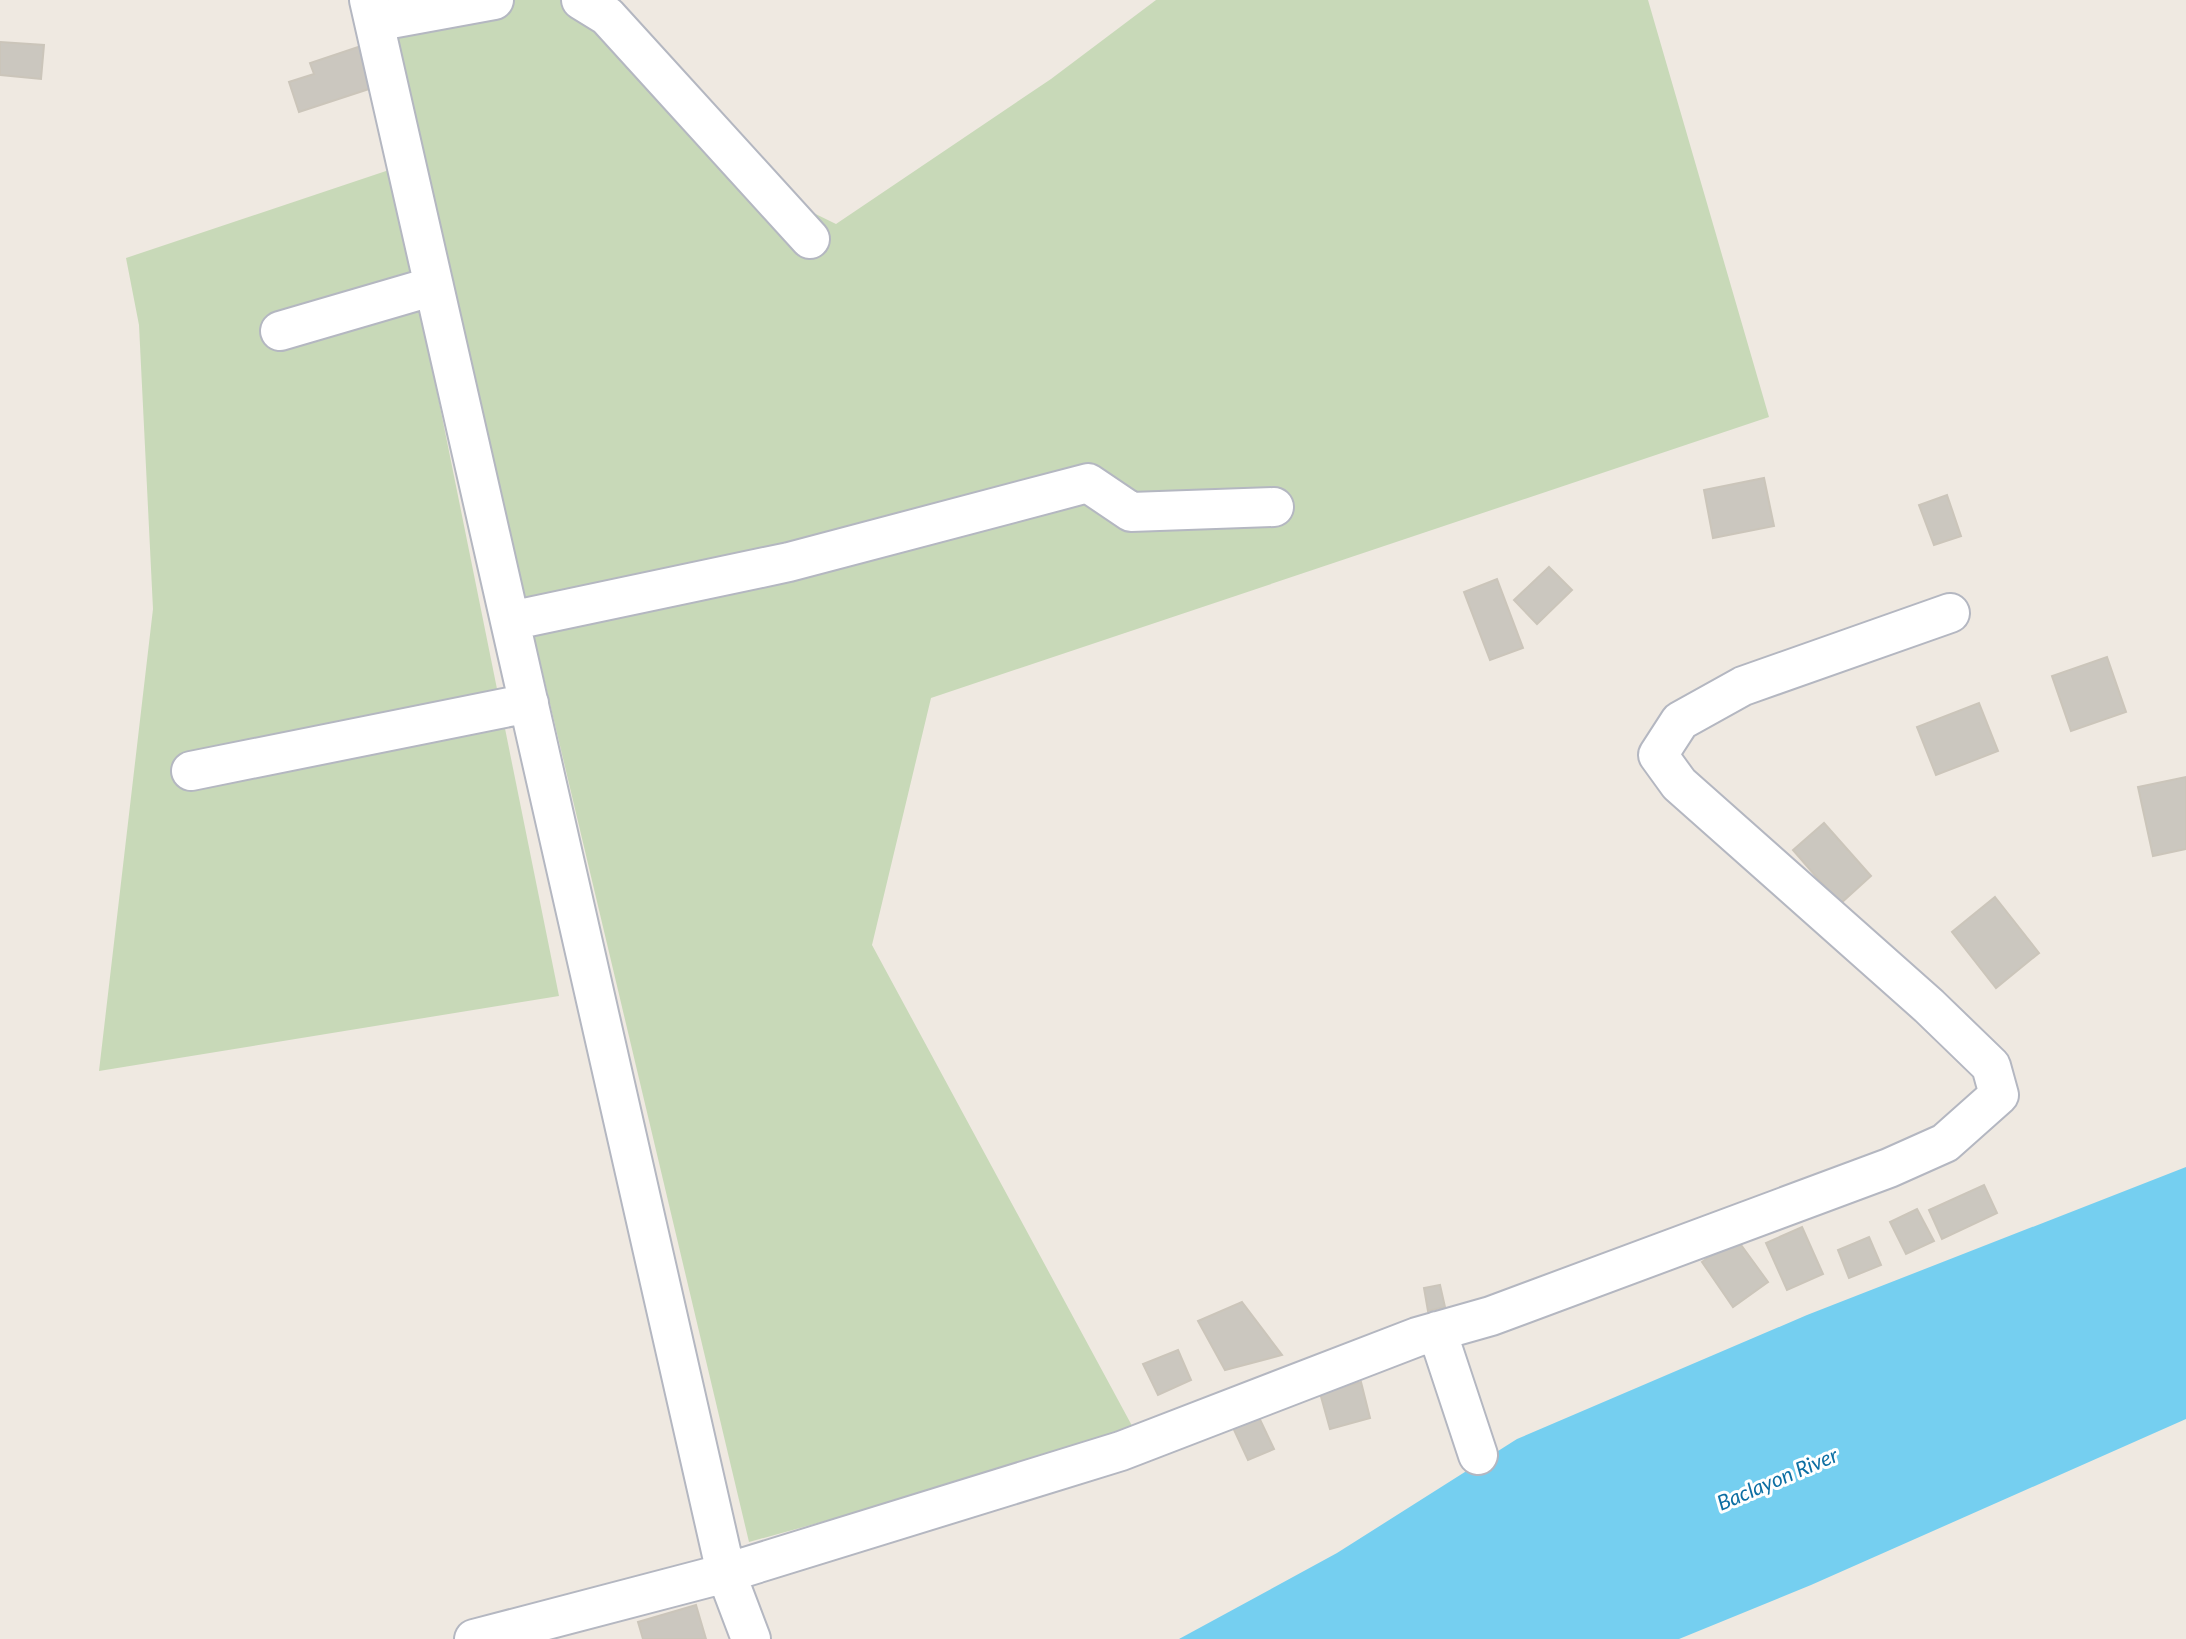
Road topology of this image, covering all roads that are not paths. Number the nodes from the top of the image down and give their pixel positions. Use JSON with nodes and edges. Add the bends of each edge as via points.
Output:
{"nodes":[{"id":1,"x":494,"y":0,"type":"edge"},
{"id":2,"x":581,"y":0,"type":"edge"},
{"id":3,"x":371,"y":11,"type":"edge"},
{"id":4,"x":810,"y":239,"type":"dead end"},
{"id":5,"x":434,"y":286,"type":"junction"},
{"id":6,"x":280,"y":331,"type":"dead end"},
{"id":7,"x":1273,"y":507,"type":"dead end"},
{"id":8,"x":1950,"y":612,"type":"dead end"},
{"id":9,"x":510,"y":621,"type":"junction"},
{"id":10,"x":529,"y":703,"type":"junction"},
{"id":11,"x":191,"y":771,"type":"dead end"},
{"id":12,"x":1437,"y":1331,"type":"junction"},
{"id":13,"x":1478,"y":1455,"type":"dead end"},
{"id":14,"x":726,"y":1573,"type":"junction"},
{"id":15,"x":474,"y":1639,"type":"edge"},
{"id":16,"x":751,"y":1639,"type":"edge"}],
"edges":[{"from":1,"to":3,"type":"street"},
{"from":2,"to":4,"type":"street","via":[[607,16]]},
{"from":3,"to":5,"type":"street"},
{"from":5,"to":6,"type":"street"},
{"from":5,"to":9,"type":"street"},
{"from":7,"to":9,"type":"street","via":[[1131,512],[1088,483],[789,562]]},
{"from":8,"to":12,"type":"street","via":[[1743,686],[1680,721],[1658,755],[1679,784],[1991,1066],[1999,1095],[1945,1143],[1889,1168],[1491,1316]]},
{"from":9,"to":10,"type":"street"},
{"from":10,"to":11,"type":"street"},
{"from":10,"to":14,"type":"street"},
{"from":12,"to":13,"type":"street"},
{"from":12,"to":14,"type":"street","via":[[1121,1451]]},
{"from":14,"to":15,"type":"street"},
{"from":14,"to":16,"type":"street"}]}
